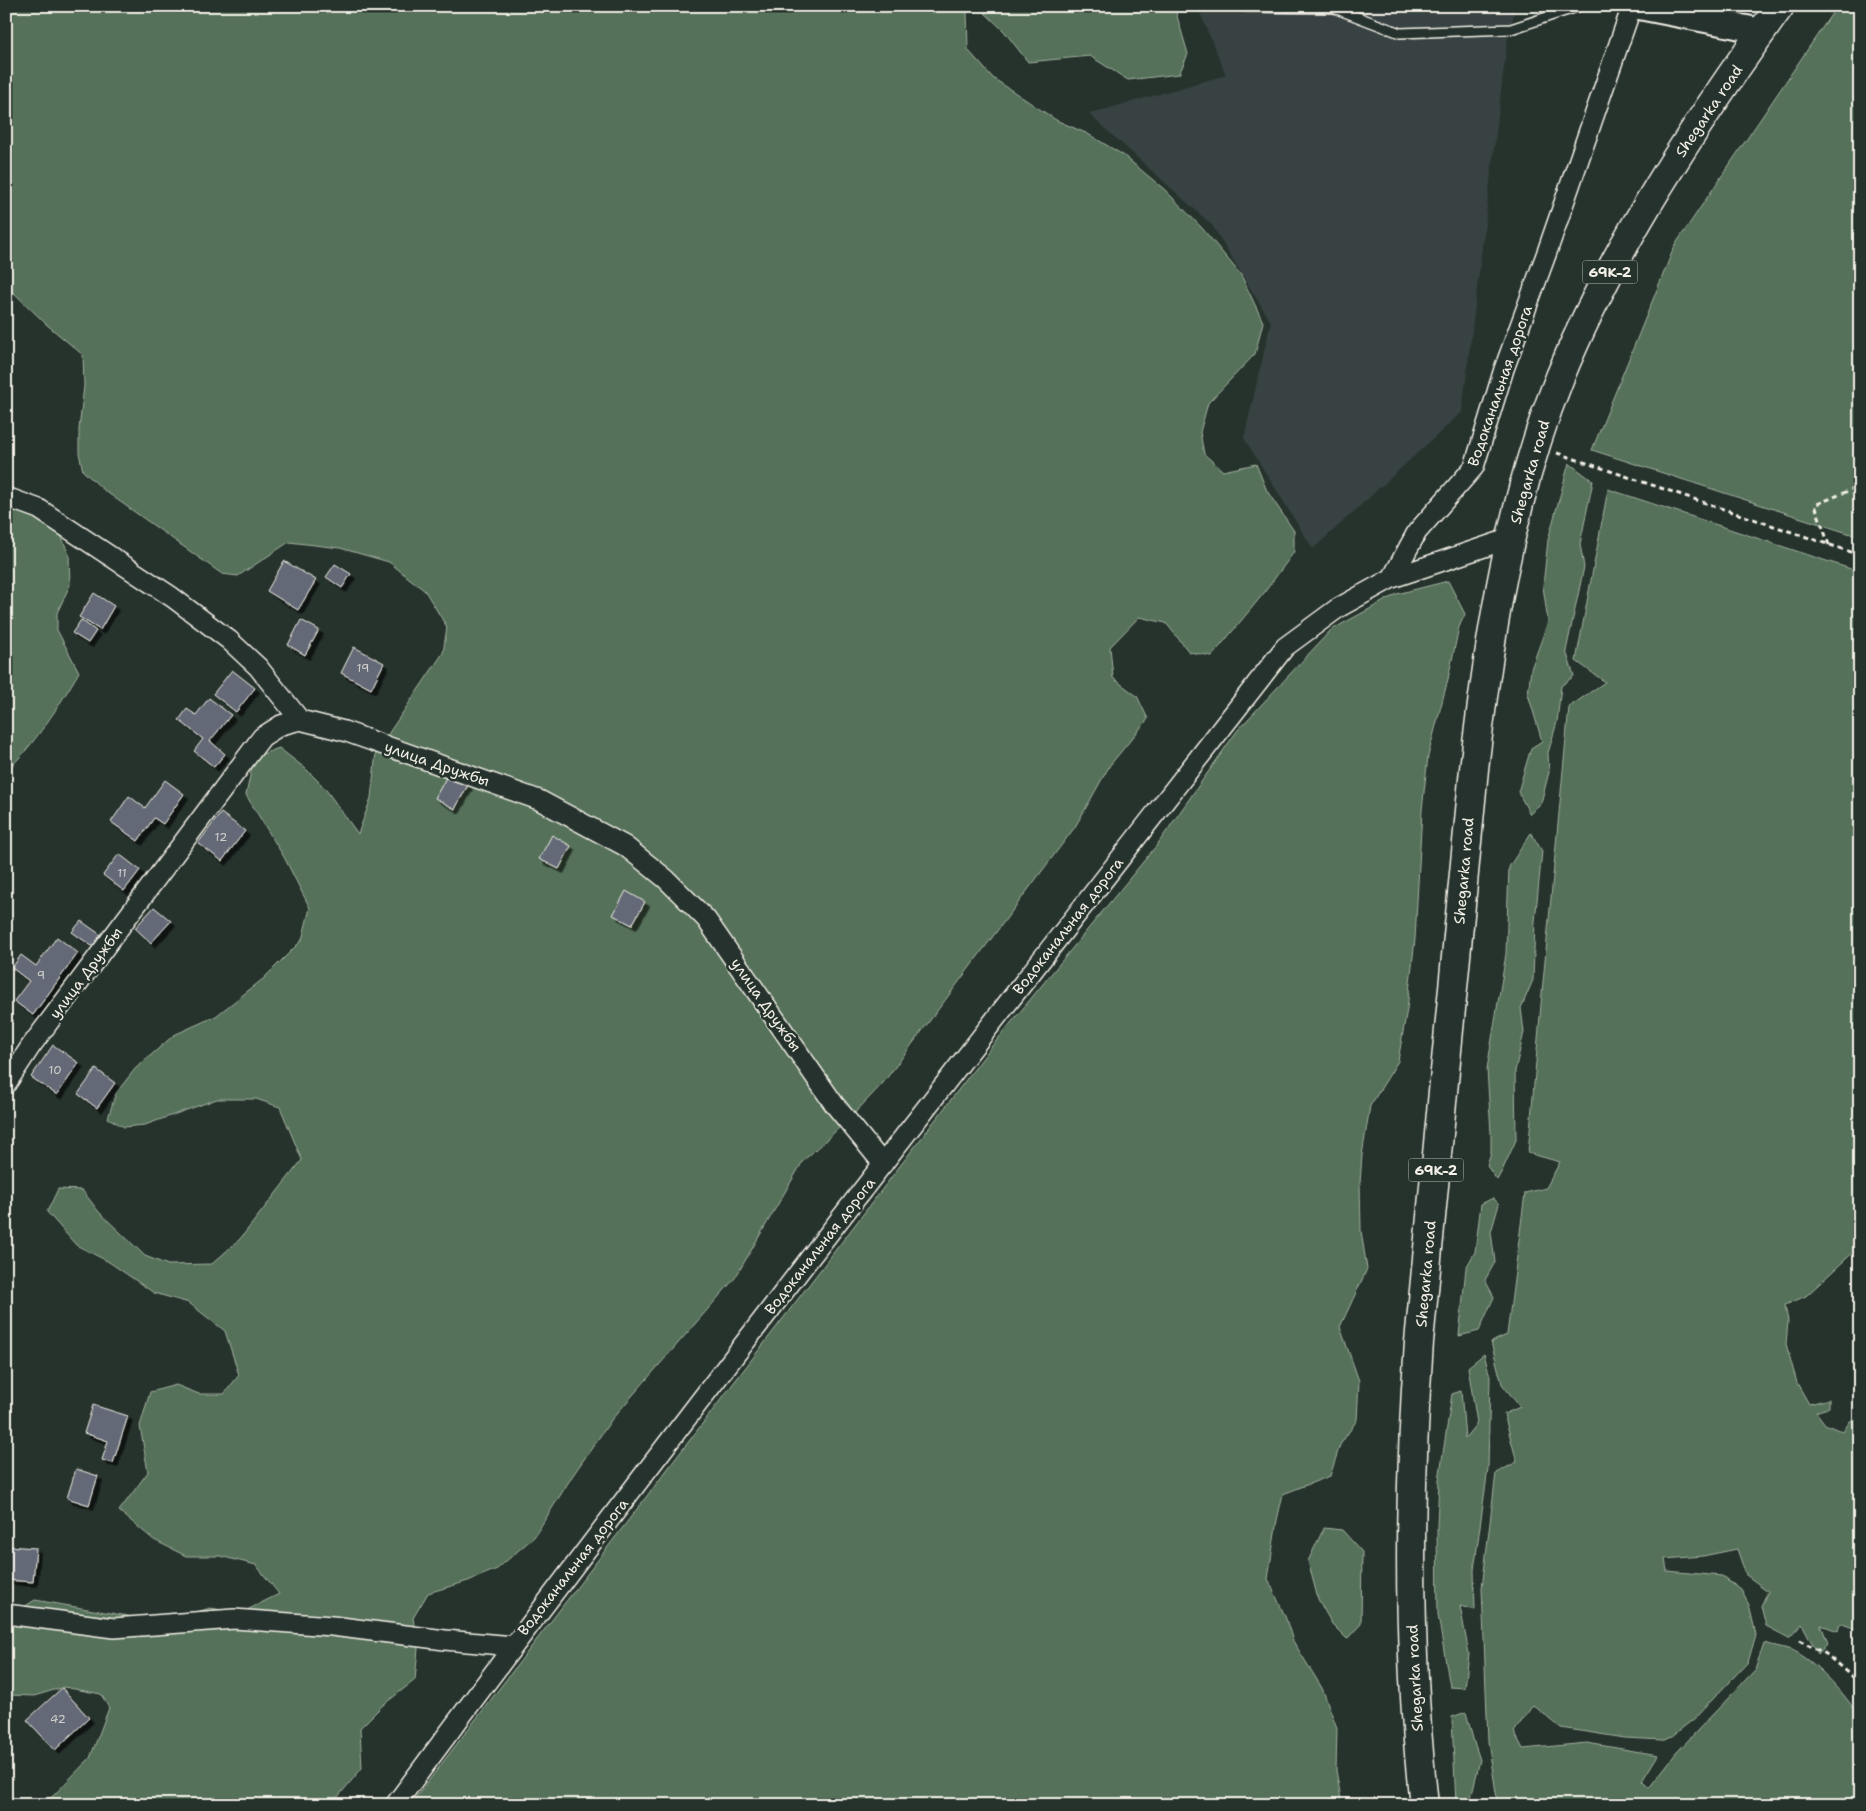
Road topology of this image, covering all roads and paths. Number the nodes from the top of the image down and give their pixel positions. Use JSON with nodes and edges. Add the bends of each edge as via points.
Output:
{"nodes":[{"id":1,"x":1580,"y":6,"type":"edge"},
{"id":2,"x":1633,"y":6,"type":"edge"},
{"id":3,"x":1780,"y":6,"type":"edge"},
{"id":4,"x":1246,"y":7,"type":"edge"},
{"id":5,"x":1762,"y":31,"type":"junction"},
{"id":6,"x":1536,"y":446,"type":"junction"},
{"id":7,"x":1860,"y":486,"type":"edge"},
{"id":8,"x":6,"y":497,"type":"edge"},
{"id":9,"x":1511,"y":538,"type":"junction"},
{"id":10,"x":1829,"y":546,"type":"junction"},
{"id":11,"x":1860,"y":555,"type":"edge"},
{"id":12,"x":1392,"y":578,"type":"junction"},
{"id":13,"x":300,"y":720,"type":"junction"},
{"id":14,"x":6,"y":1084,"type":"edge"},
{"id":15,"x":883,"y":1164,"type":"junction"},
{"id":16,"x":6,"y":1614,"type":"edge"},
{"id":17,"x":1800,"y":1640,"type":"dead end"},
{"id":18,"x":513,"y":1646,"type":"junction"},
{"id":19,"x":1860,"y":1684,"type":"edge"},
{"id":20,"x":395,"y":1805,"type":"edge"},
{"id":21,"x":1424,"y":1805,"type":"edge"}],
"edges":[{"from":1,"to":4,"type":"lane","via":[[1511,29],[1400,33],[1334,8]]},
{"from":2,"to":5,"type":"street"},
{"from":2,"to":12,"type":"street","name":"Водоканальная дорога","via":[[1504,369],[1474,467],[1417,532]]},
{"from":3,"to":5,"type":"main road","name":"Shegarka road","number":"69К-2"},
{"from":5,"to":6,"type":"main road","name":"Shegarka road","number":"69К-2","via":[[1666,175],[1588,312],[1559,379]]},
{"from":6,"to":9,"type":"main road","name":"Shegarka road","number":"69К-2"},
{"from":6,"to":10,"type":"path"},
{"from":7,"to":10,"type":"path","via":[[1815,505]]},
{"from":8,"to":13,"type":"street","via":[[39,509],[172,597],[229,640],[258,667]]},
{"from":9,"to":12,"type":"street"},
{"from":9,"to":21,"type":"main road","name":"Shegarka road","number":"69К-2","via":[[1481,706],[1414,1410],[1411,1604]]},
{"from":10,"to":11,"type":"path"},
{"from":12,"to":15,"type":"street","name":"Водоканальная дорога","via":[[1338,608],[1285,647]]},
{"from":13,"to":14,"type":"street","name":"улица Дружбы","via":[[281,725],[262,737]]},
{"from":13,"to":15,"type":"street","name":"улица Дружбы","via":[[344,731],[539,800],[626,846],[666,879],[706,919],[834,1104]]},
{"from":15,"to":18,"type":"street","name":"Водоканальная дорога"},
{"from":16,"to":18,"type":"street","via":[[114,1628],[234,1619]]},
{"from":17,"to":19,"type":"path","via":[[1826,1654]]},
{"from":18,"to":20,"type":"street","name":"Водоканальная дорога"}]}
